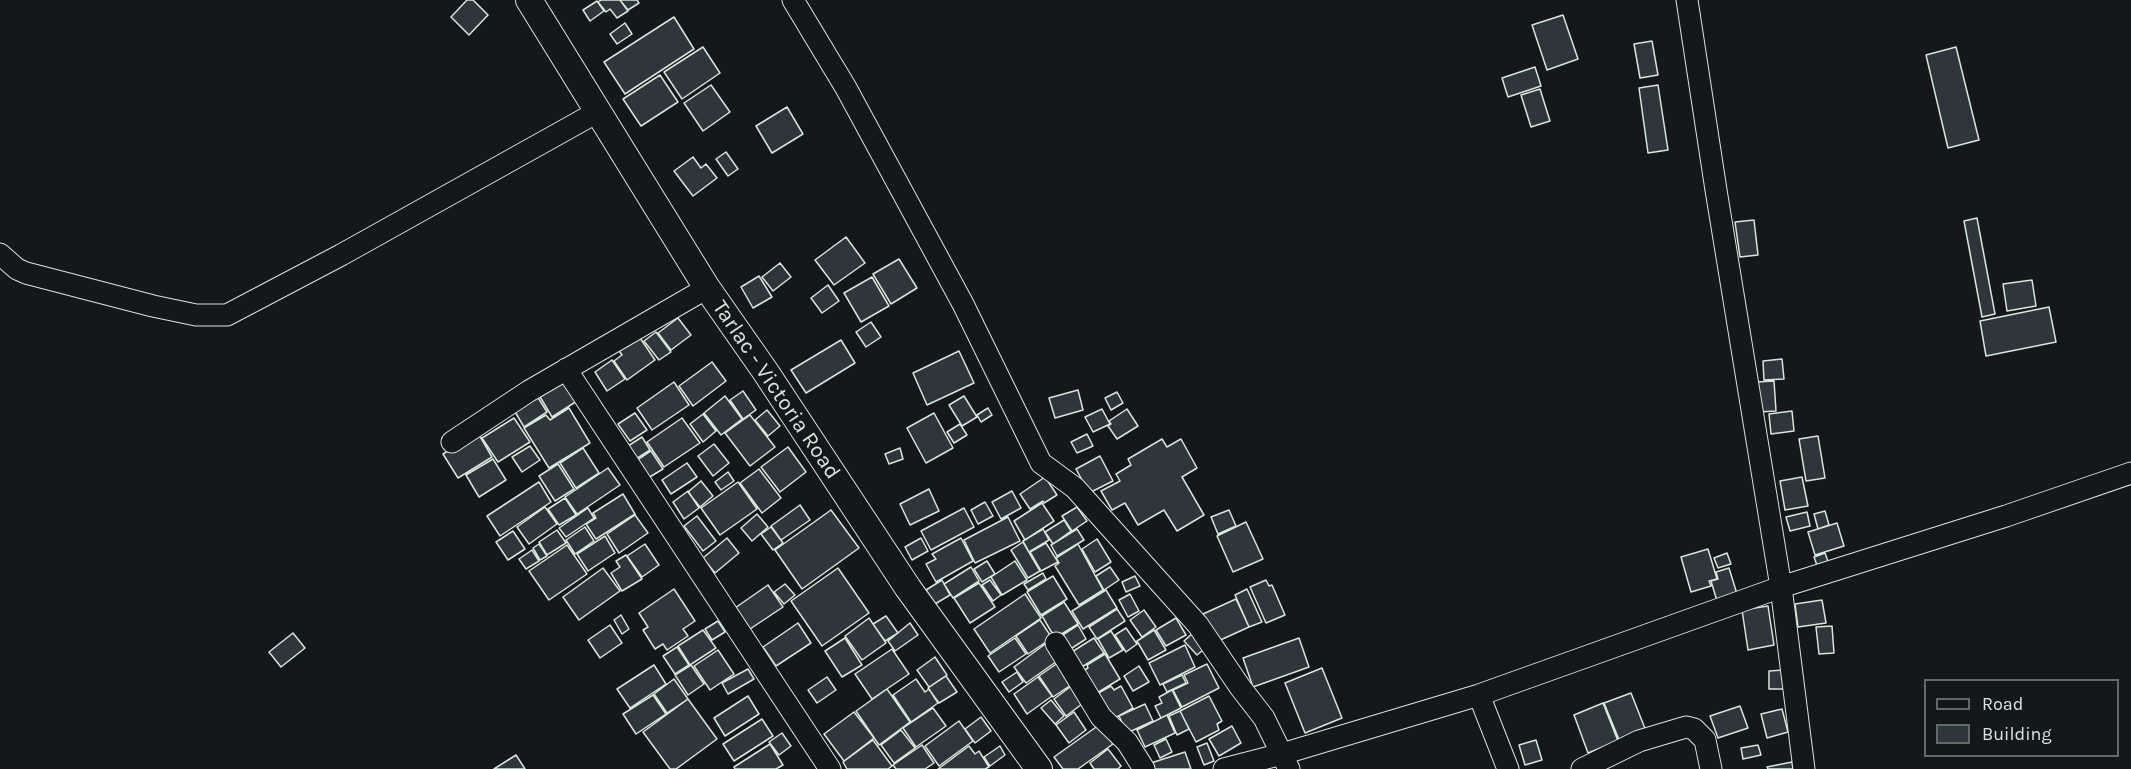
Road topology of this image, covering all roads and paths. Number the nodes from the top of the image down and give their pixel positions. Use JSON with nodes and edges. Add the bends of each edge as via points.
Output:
{"nodes":[{"id":1,"x":528,"y":0,"type":"edge"},
{"id":2,"x":794,"y":0,"type":"edge"},
{"id":3,"x":1687,"y":0,"type":"edge"},
{"id":4,"x":599,"y":111,"type":"junction"},
{"id":5,"x":0,"y":254,"type":"edge"},
{"id":6,"x":707,"y":288,"type":"junction"},
{"id":7,"x":566,"y":369,"type":"junction"},
{"id":8,"x":452,"y":442,"type":"dead end"},
{"id":9,"x":2131,"y":473,"type":"edge"},
{"id":10,"x":1781,"y":587,"type":"junction"},
{"id":11,"x":1056,"y":644,"type":"dead end"},
{"id":12,"x":1479,"y":695,"type":"junction"},
{"id":13,"x":1286,"y":762,"type":"edge"},
{"id":14,"x":830,"y":769,"type":"edge"},
{"id":15,"x":1039,"y":769,"type":"edge"},
{"id":16,"x":1144,"y":769,"type":"edge"},
{"id":17,"x":1224,"y":769,"type":"edge"},
{"id":18,"x":1508,"y":769,"type":"edge"},
{"id":19,"x":1582,"y":769,"type":"edge"},
{"id":20,"x":1712,"y":769,"type":"edge"},
{"id":21,"x":1804,"y":769,"type":"edge"}],
"edges":[{"from":1,"to":4,"type":"main road","name":"Tarlac - Victoria Road"},
{"from":2,"to":13,"type":"street","via":[[846,87],[963,304],[1041,463],[1075,488],[1198,625],[1264,718]]},
{"from":3,"to":10,"type":"street"},
{"from":4,"to":5,"type":"street","via":[[227,315],[174,311],[26,273]]},
{"from":4,"to":6,"type":"main road","name":"Tarlac - Victoria Road"},
{"from":6,"to":7,"type":"street"},
{"from":6,"to":15,"type":"main road","name":"Tarlac - Victoria Road","via":[[908,588]]},
{"from":7,"to":8,"type":"street"},
{"from":7,"to":14,"type":"street"},
{"from":9,"to":10,"type":"street"},
{"from":10,"to":12,"type":"street"},
{"from":10,"to":21,"type":"street"},
{"from":11,"to":16,"type":"street","via":[[1101,717],[1127,742]]},
{"from":12,"to":13,"type":"street"},
{"from":12,"to":18,"type":"street"},
{"from":13,"to":17,"type":"street"},
{"from":19,"to":20,"type":"street","via":[[1640,741],[1686,727],[1705,740]]}]}
